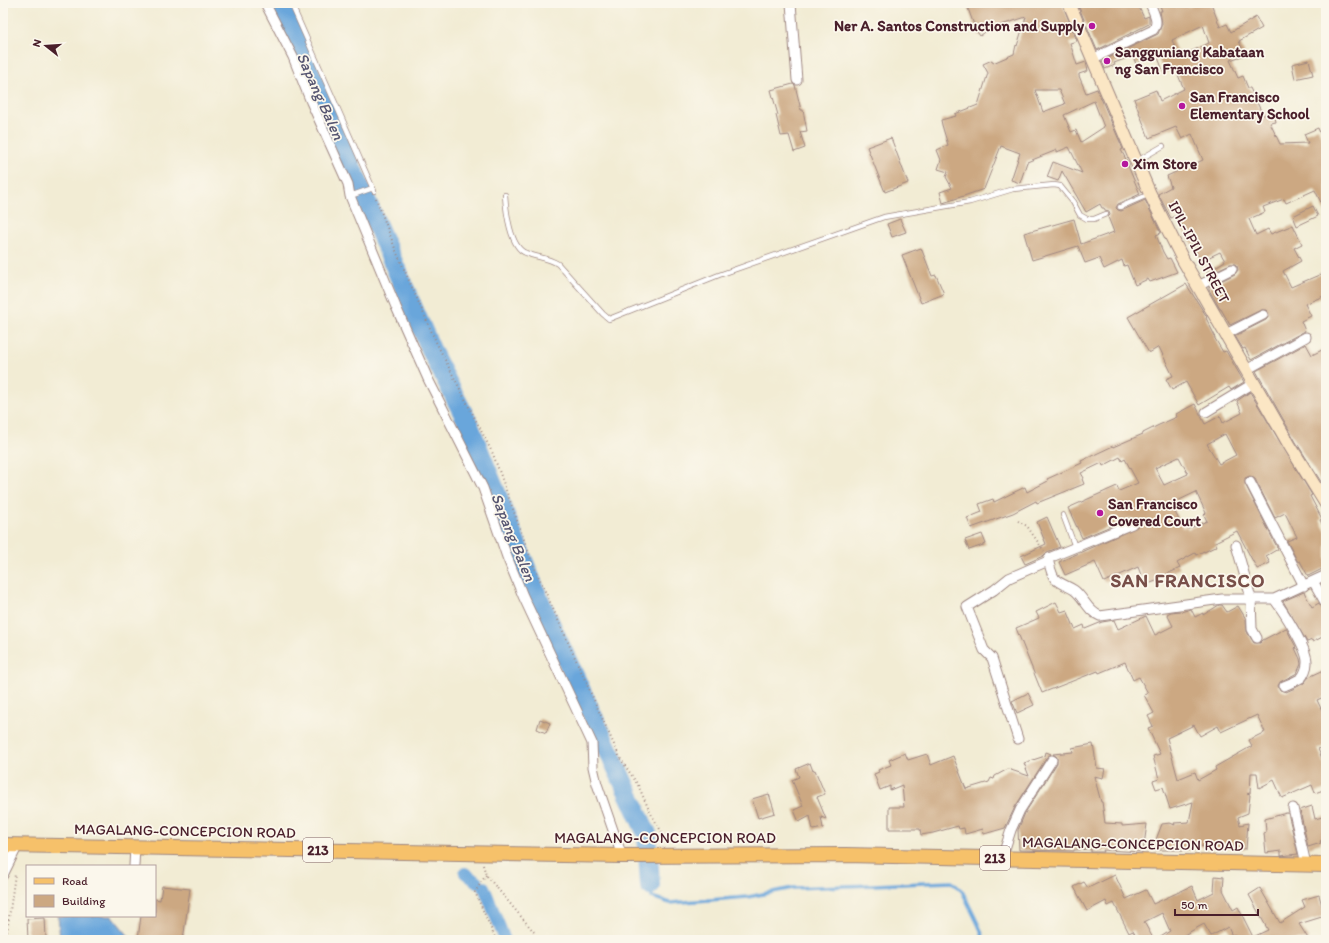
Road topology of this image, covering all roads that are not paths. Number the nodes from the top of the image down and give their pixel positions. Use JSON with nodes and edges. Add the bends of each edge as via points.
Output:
{"nodes":[{"id":1,"x":265,"y":3,"type":"edge"},
{"id":2,"x":291,"y":3,"type":"edge"},
{"id":3,"x":791,"y":3,"type":"edge"},
{"id":4,"x":1069,"y":3,"type":"edge"},
{"id":5,"x":1150,"y":3,"type":"edge"},
{"id":6,"x":1092,"y":59,"type":"junction"},
{"id":7,"x":796,"y":80,"type":"dead end"},
{"id":8,"x":1163,"y":146,"type":"dead end"},
{"id":9,"x":1136,"y":161,"type":"junction"},
{"id":10,"x":1150,"y":194,"type":"junction"},
{"id":11,"x":505,"y":195,"type":"dead end"},
{"id":12,"x":350,"y":196,"type":"junction"},
{"id":13,"x":1120,"y":207,"type":"dead end"},
{"id":14,"x":1106,"y":214,"type":"dead end"},
{"id":15,"x":1232,"y":269,"type":"dead end"},
{"id":16,"x":1198,"y":286,"type":"junction"},
{"id":17,"x":1263,"y":315,"type":"dead end"},
{"id":18,"x":1226,"y":334,"type":"junction"},
{"id":19,"x":1306,"y":337,"type":"dead end"},
{"id":20,"x":1246,"y":370,"type":"junction"},
{"id":21,"x":1254,"y":383,"type":"junction"},
{"id":22,"x":1206,"y":412,"type":"dead end"},
{"id":23,"x":1250,"y":482,"type":"dead end"},
{"id":24,"x":1326,"y":504,"type":"edge"},
{"id":25,"x":1063,"y":515,"type":"dead end"},
{"id":26,"x":1132,"y":524,"type":"dead end"},
{"id":27,"x":1236,"y":545,"type":"dead end"},
{"id":28,"x":1075,"y":547,"type":"junction"},
{"id":29,"x":1049,"y":560,"type":"junction"},
{"id":30,"x":1326,"y":574,"type":"edge"},
{"id":31,"x":1312,"y":581,"type":"junction"},
{"id":32,"x":1304,"y":586,"type":"junction"},
{"id":33,"x":1251,"y":598,"type":"junction"},
{"id":34,"x":1274,"y":599,"type":"junction"},
{"id":35,"x":1326,"y":604,"type":"edge"},
{"id":36,"x":1257,"y":638,"type":"dead end"},
{"id":37,"x":1284,"y":686,"type":"dead end"},
{"id":38,"x":1018,"y":739,"type":"dead end"},
{"id":39,"x":1052,"y":760,"type":"dead end"},
{"id":40,"x":1293,"y":808,"type":"dead end"},
{"id":41,"x":3,"y":845,"type":"edge"},
{"id":42,"x":18,"y":845,"type":"junction"},
{"id":43,"x":135,"y":847,"type":"junction"},
{"id":44,"x":628,"y":856,"type":"junction"},
{"id":45,"x":1002,"y":858,"type":"junction"},
{"id":46,"x":1306,"y":864,"type":"junction"},
{"id":47,"x":1326,"y":864,"type":"edge"},
{"id":48,"x":134,"y":865,"type":"edge"},
{"id":49,"x":3,"y":874,"type":"edge"}],
"edges":[{"from":1,"to":12,"type":"street","via":[[292,57],[348,184]]},
{"from":2,"to":12,"type":"lane","via":[[373,190]]},
{"from":3,"to":7,"type":"street"},
{"from":4,"to":6,"type":"street","name":"IPIL-IPIL STREET"},
{"from":5,"to":6,"type":"street","via":[[1157,22],[1153,30]]},
{"from":6,"to":9,"type":"street","name":"IPIL-IPIL STREET"},
{"from":8,"to":9,"type":"lane"},
{"from":9,"to":10,"type":"street","name":"IPIL-IPIL STREET"},
{"from":10,"to":13,"type":"lane"},
{"from":10,"to":16,"type":"street","name":"IPIL-IPIL STREET"},
{"from":11,"to":14,"type":"lane","via":[[517,248],[524,253],[549,258],[558,264],[609,319],[719,275],[884,216],[970,202],[1012,189],[1054,185],[1060,186],[1080,215],[1087,219],[1094,220]]},
{"from":12,"to":44,"type":"street","via":[[428,379],[483,488],[523,596],[592,743],[597,784]]},
{"from":15,"to":16,"type":"street"},
{"from":16,"to":18,"type":"street","name":"IPIL-IPIL STREET"},
{"from":17,"to":18,"type":"street"},
{"from":18,"to":20,"type":"street","name":"IPIL-IPIL STREET"},
{"from":19,"to":20,"type":"street"},
{"from":20,"to":21,"type":"street","name":"IPIL-IPIL STREET"},
{"from":21,"to":22,"type":"street"},
{"from":21,"to":24,"type":"street","name":"IPIL-IPIL STREET"},
{"from":23,"to":32,"type":"street"},
{"from":25,"to":28,"type":"lane"},
{"from":26,"to":28,"type":"street"},
{"from":27,"to":33,"type":"street"},
{"from":28,"to":29,"type":"street"},
{"from":29,"to":33,"type":"street","via":[[1054,578],[1074,590],[1094,614],[1100,616],[1222,599]]},
{"from":29,"to":38,"type":"street","via":[[1010,578],[967,606],[984,650],[992,658]]},
{"from":30,"to":31,"type":"street"},
{"from":31,"to":32,"type":"street"},
{"from":31,"to":35,"type":"street"},
{"from":32,"to":34,"type":"street"},
{"from":33,"to":34,"type":"street"},
{"from":33,"to":36,"type":"street","via":[[1252,628]]},
{"from":34,"to":37,"type":"street","via":[[1304,649],[1307,663],[1301,678]]},
{"from":39,"to":45,"type":"street","via":[[1020,810]]},
{"from":40,"to":46,"type":"street"},
{"from":41,"to":42,"type":"main road","name":"MAGALANG-CONCEPCION ROAD","number":"213"},
{"from":42,"to":43,"type":"main road","name":"MAGALANG-CONCEPCION ROAD","number":"213"},
{"from":42,"to":49,"type":"street"},
{"from":43,"to":44,"type":"main road","name":"MAGALANG-CONCEPCION ROAD","number":"213"},
{"from":43,"to":48,"type":"street"},
{"from":44,"to":45,"type":"main road","name":"MAGALANG-CONCEPCION ROAD","number":"213","via":[[845,855]]},
{"from":45,"to":46,"type":"main road","name":"MAGALANG-CONCEPCION ROAD","number":"213"},
{"from":46,"to":47,"type":"main road","name":"MAGALANG-CONCEPCION ROAD","number":"213"}]}
